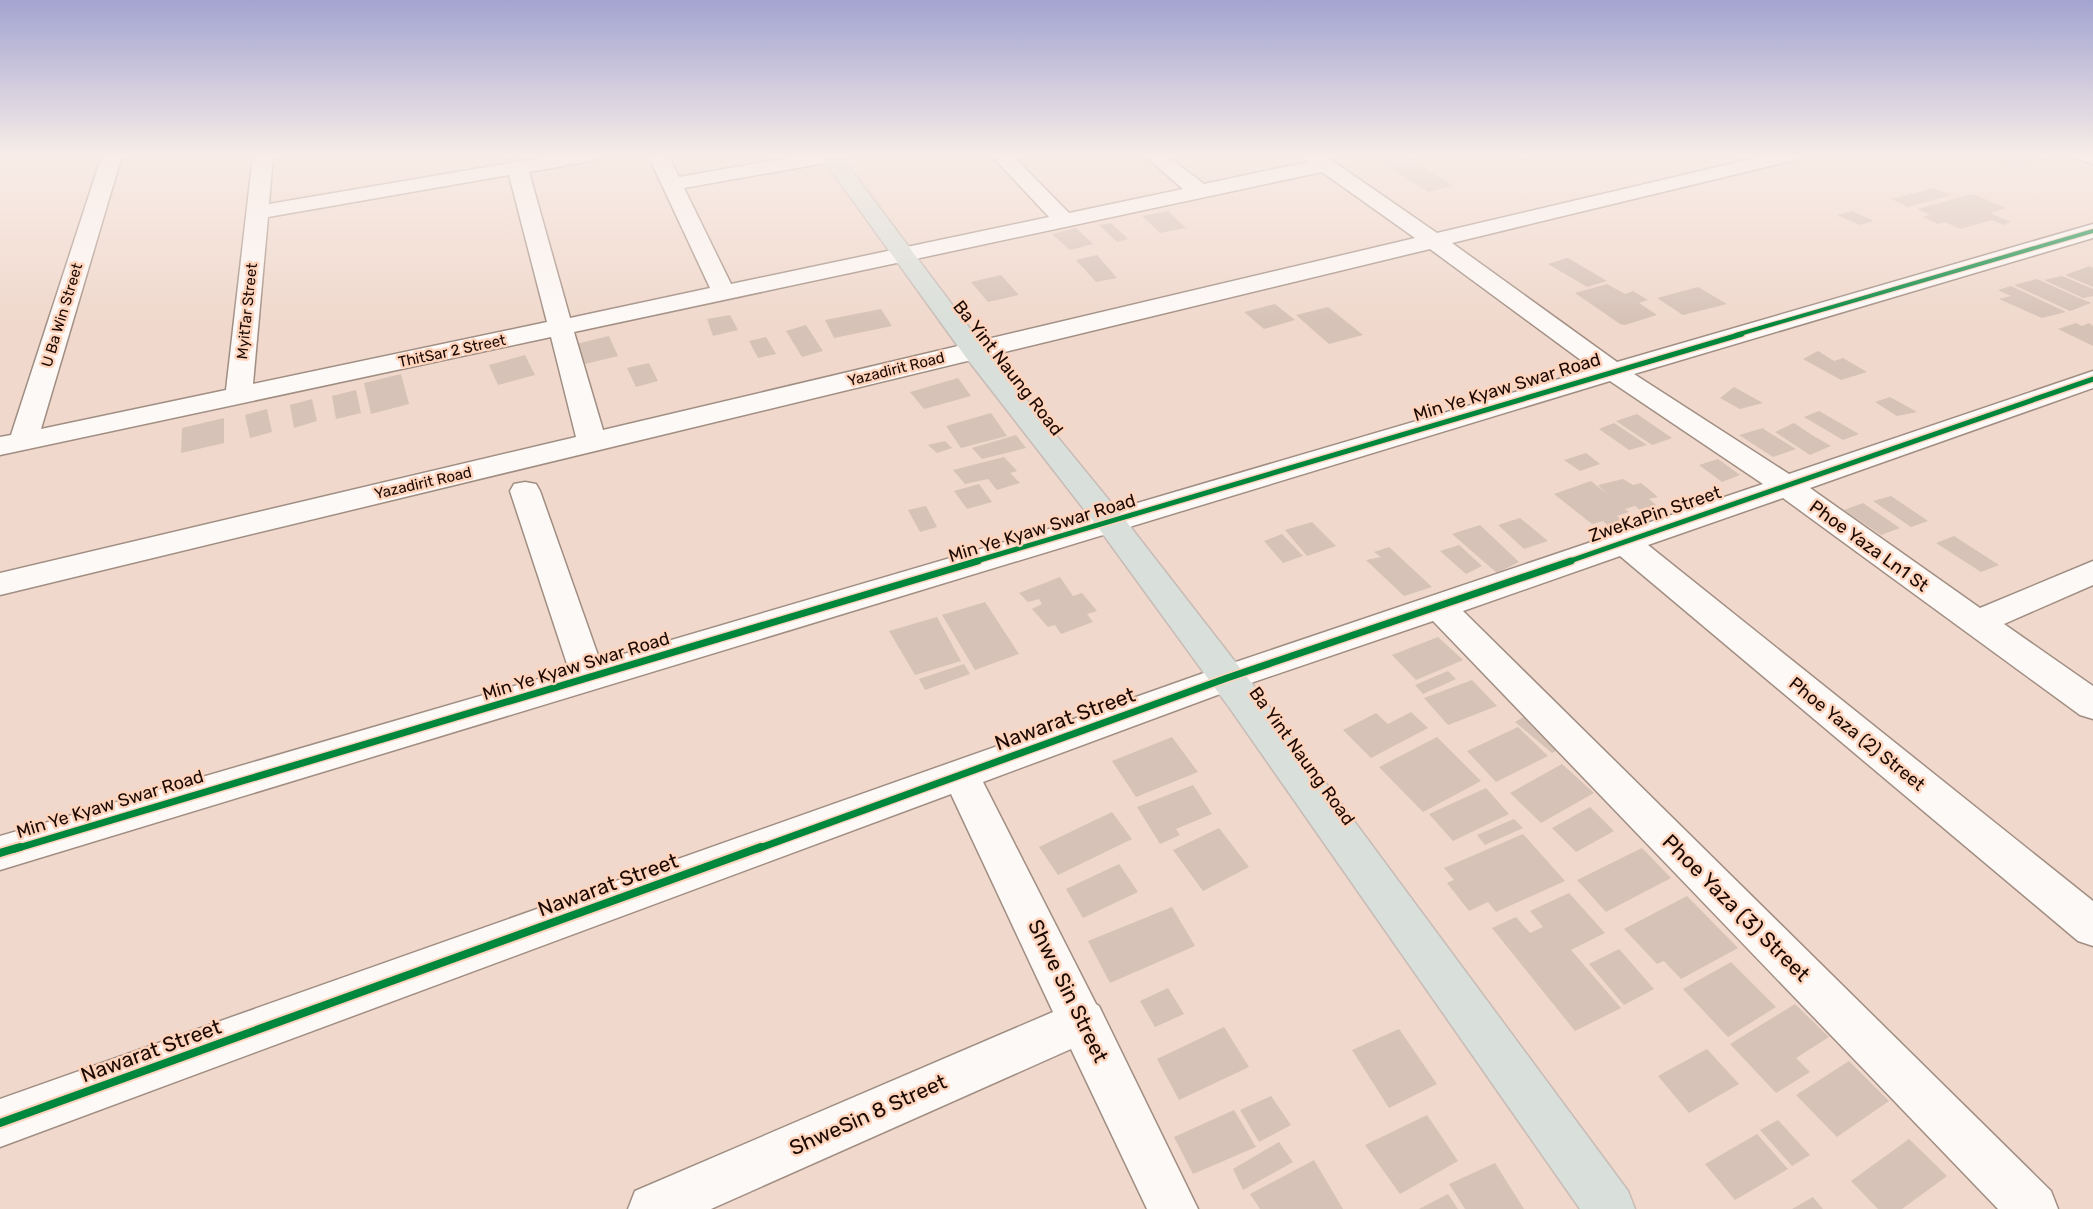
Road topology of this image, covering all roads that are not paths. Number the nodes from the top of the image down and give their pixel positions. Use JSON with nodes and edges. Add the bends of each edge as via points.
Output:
{"nodes":[{"id":1,"x":92,"y":211,"type":"edge"},
{"id":2,"x":260,"y":211,"type":"edge"},
{"id":3,"x":529,"y":211,"type":"edge"},
{"id":4,"x":685,"y":211,"type":"edge"},
{"id":5,"x":871,"y":211,"type":"edge"},
{"id":6,"x":1056,"y":211,"type":"edge"},
{"id":7,"x":1110,"y":211,"type":"edge"},
{"id":8,"x":1392,"y":211,"type":"edge"},
{"id":9,"x":1557,"y":211,"type":"edge"},
{"id":10,"x":257,"y":212,"type":"joint"},
{"id":11,"x":1065,"y":221,"type":"junction"},
{"id":12,"x":2093,"y":231,"type":"edge"},
{"id":13,"x":1434,"y":241,"type":"junction"},
{"id":14,"x":904,"y":256,"type":"junction"},
{"id":15,"x":724,"y":293,"type":"junction"},
{"id":16,"x":561,"y":328,"type":"junction"},
{"id":17,"x":974,"y":351,"type":"junction"},
{"id":18,"x":1612,"y":371,"type":"junction"},
{"id":19,"x":2093,"y":379,"type":"edge"},
{"id":20,"x":239,"y":396,"type":"junction"},
{"id":21,"x":592,"y":442,"type":"junction"},
{"id":22,"x":11,"y":444,"type":"edge"},
{"id":23,"x":1785,"y":485,"type":"junction"},
{"id":24,"x":525,"y":491,"type":"dead end"},
{"id":25,"x":1111,"y":523,"type":"junction"},
{"id":26,"x":1622,"y":541,"type":"junction"},
{"id":27,"x":2093,"y":572,"type":"edge"},
{"id":28,"x":0,"y":584,"type":"edge"},
{"id":29,"x":1439,"y":607,"type":"junction"},
{"id":30,"x":1976,"y":623,"type":"junction"},
{"id":31,"x":589,"y":678,"type":"junction"},
{"id":32,"x":1227,"y":678,"type":"junction"},
{"id":33,"x":2093,"y":705,"type":"edge"},
{"id":34,"x":960,"y":774,"type":"junction"},
{"id":35,"x":0,"y":853,"type":"edge"},
{"id":36,"x":2093,"y":927,"type":"edge"},
{"id":37,"x":1083,"y":1021,"type":"junction"},
{"id":38,"x":0,"y":1123,"type":"edge"},
{"id":39,"x":653,"y":1209,"type":"edge"},
{"id":40,"x":1173,"y":1209,"type":"edge"},
{"id":41,"x":1610,"y":1209,"type":"edge"},
{"id":42,"x":2033,"y":1209,"type":"edge"}],
"edges":[{"from":1,"to":22,"type":"street","name":"U Ba Win Street"},
{"from":2,"to":10,"type":"street"},
{"from":3,"to":16,"type":"street"},
{"from":4,"to":15,"type":"street"},
{"from":5,"to":14,"type":"main road","name":"Ba Yint Naung Road"},
{"from":6,"to":11,"type":"street"},
{"from":7,"to":11,"type":"street","name":"ThitSar 2 Street"},
{"from":8,"to":13,"type":"street","name":"Phoe Yaza Ln1 St"},
{"from":9,"to":13,"type":"street","name":"Yazadirit Road"},
{"from":10,"to":20,"type":"street","name":"MyitTar Street"},
{"from":11,"to":14,"type":"street","name":"ThitSar 2 Street"},
{"from":12,"to":18,"type":"street","name":"Min Ye Kyaw Swar Road"},
{"from":13,"to":17,"type":"street","name":"Yazadirit Road"},
{"from":13,"to":18,"type":"street","name":"Phoe Yaza Ln1 St"},
{"from":14,"to":15,"type":"street","name":"ThitSar 2 Street"},
{"from":14,"to":17,"type":"main road","name":"Ba Yint Naung Road"},
{"from":15,"to":16,"type":"street","name":"ThitSar 2 Street"},
{"from":16,"to":20,"type":"street","name":"ThitSar 2 Street"},
{"from":16,"to":21,"type":"street"},
{"from":17,"to":21,"type":"street","name":"Yazadirit Road"},
{"from":17,"to":25,"type":"main road","name":"Ba Yint Naung Road"},
{"from":18,"to":23,"type":"street","name":"Phoe Yaza Ln1 St"},
{"from":18,"to":25,"type":"street","name":"Min Ye Kyaw Swar Road"},
{"from":19,"to":23,"type":"street","name":"ZweKaPin Street"},
{"from":20,"to":22,"type":"street","name":"ThitSar 2 Street"},
{"from":21,"to":28,"type":"street","name":"Yazadirit Road"},
{"from":23,"to":26,"type":"street","name":"ZweKaPin Street"},
{"from":23,"to":30,"type":"street","name":"Phoe Yaza Ln1 St"},
{"from":24,"to":31,"type":"street"},
{"from":25,"to":31,"type":"street","name":"Min Ye Kyaw Swar Road"},
{"from":25,"to":32,"type":"main road","name":"Ba Yint Naung Road"},
{"from":26,"to":29,"type":"street","name":"ZweKaPin Street"},
{"from":26,"to":36,"type":"street","name":"Phoe Yaza (2) Street"},
{"from":27,"to":30,"type":"street"},
{"from":29,"to":32,"type":"street","name":"ZweKaPin Street"},
{"from":29,"to":42,"type":"street","name":"Phoe Yaza (3) Street"},
{"from":30,"to":33,"type":"street","name":"Phoe Yaza Ln1 St"},
{"from":31,"to":35,"type":"street","name":"Min Ye Kyaw Swar Road"},
{"from":32,"to":34,"type":"street","name":"Nawarat Street"},
{"from":32,"to":41,"type":"main road","name":"Ba Yint Naung Road"},
{"from":34,"to":37,"type":"street","name":"Shwe Sin Street"},
{"from":34,"to":38,"type":"street","name":"Nawarat Street"},
{"from":37,"to":39,"type":"street","name":"ShweSin 8 Street"},
{"from":37,"to":40,"type":"street","name":"Shwe Sin Street"}]}
